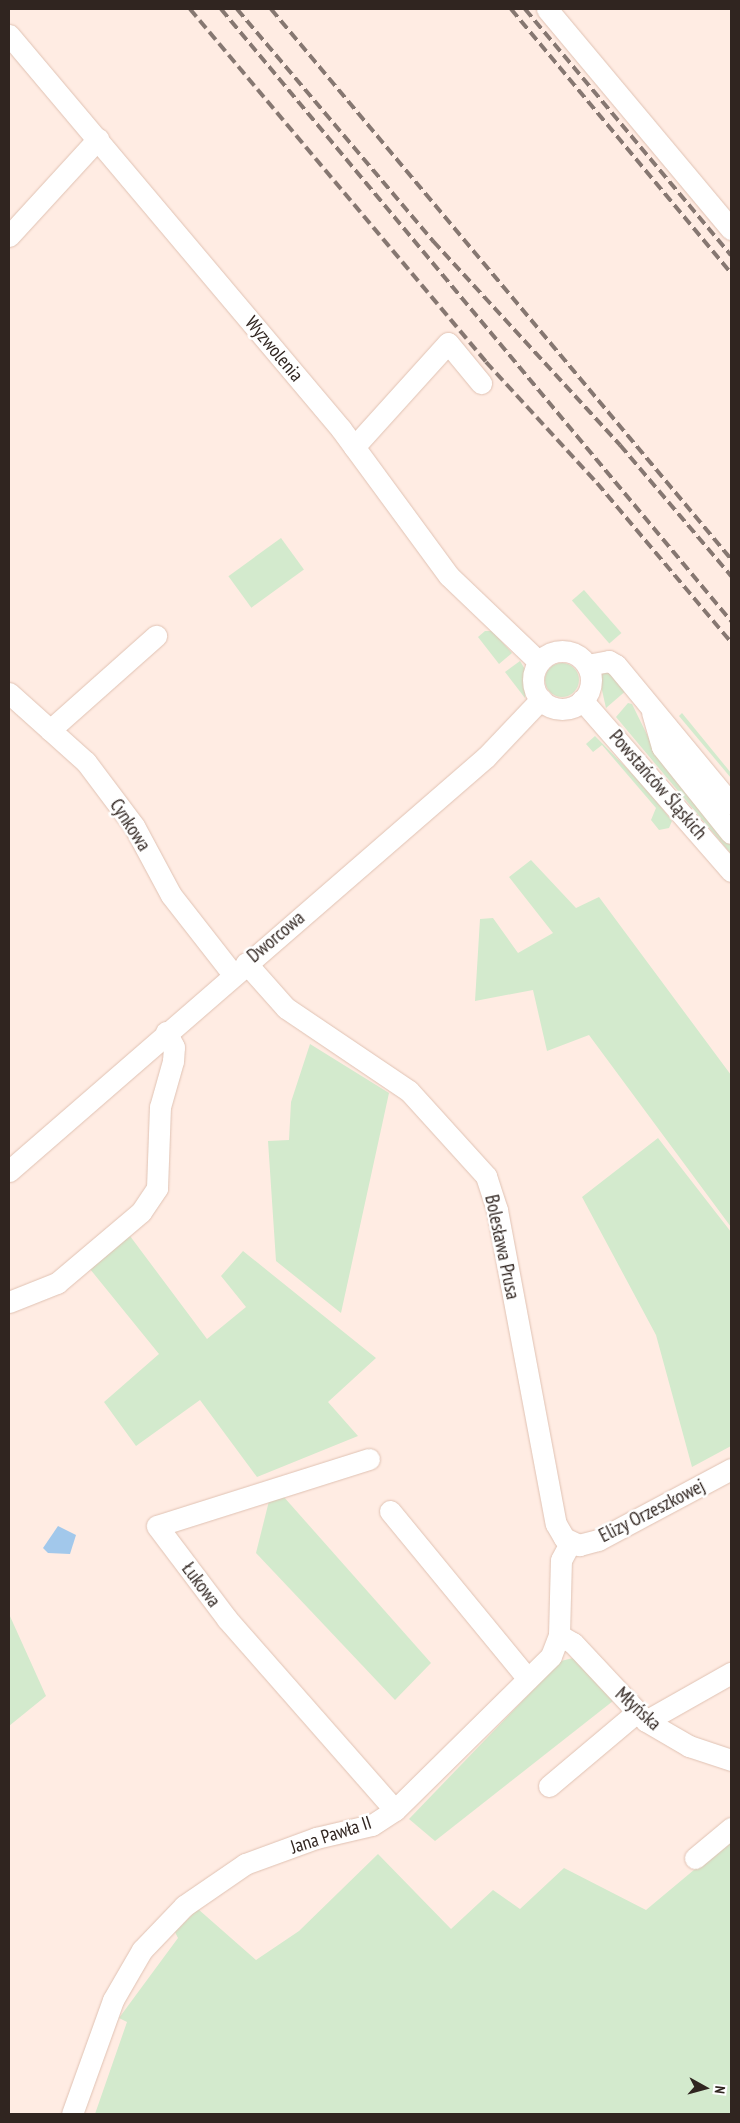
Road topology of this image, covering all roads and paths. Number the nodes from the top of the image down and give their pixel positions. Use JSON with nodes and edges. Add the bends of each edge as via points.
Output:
{"nodes":[{"id":1,"x":547,"y":9,"type":"edge"},
{"id":2,"x":9,"y":35,"type":"edge"},
{"id":3,"x":98,"y":139,"type":"junction"},
{"id":4,"x":731,"y":229,"type":"edge"},
{"id":5,"x":9,"y":236,"type":"edge"},
{"id":6,"x":481,"y":382,"type":"dead end"},
{"id":7,"x":354,"y":446,"type":"junction"},
{"id":8,"x":156,"y":636,"type":"dead end"},
{"id":9,"x":539,"y":662,"type":"junction"},
{"id":10,"x":586,"y":665,"type":"junction"},
{"id":11,"x":9,"y":693,"type":"edge"},
{"id":12,"x":541,"y":699,"type":"junction"},
{"id":13,"x":582,"y":700,"type":"junction"},
{"id":14,"x":651,"y":707,"type":"junction"},
{"id":15,"x":50,"y":730,"type":"junction"},
{"id":16,"x":731,"y":804,"type":"edge"},
{"id":17,"x":731,"y":833,"type":"edge"},
{"id":18,"x":731,"y":872,"type":"edge"},
{"id":19,"x":239,"y":968,"type":"junction"},
{"id":20,"x":166,"y":1032,"type":"junction"},
{"id":21,"x":9,"y":1171,"type":"edge"},
{"id":22,"x":9,"y":1302,"type":"edge"},
{"id":23,"x":369,"y":1459,"type":"dead end"},
{"id":24,"x":731,"y":1469,"type":"edge"},
{"id":25,"x":390,"y":1511,"type":"dead end"},
{"id":26,"x":570,"y":1543,"type":"junction"},
{"id":27,"x":559,"y":1635,"type":"junction"},
{"id":28,"x":731,"y":1673,"type":"edge"},
{"id":29,"x":528,"y":1679,"type":"junction"},
{"id":30,"x":641,"y":1717,"type":"junction"},
{"id":31,"x":731,"y":1760,"type":"edge"},
{"id":32,"x":549,"y":1786,"type":"dead end"},
{"id":33,"x":395,"y":1810,"type":"junction"},
{"id":34,"x":731,"y":1828,"type":"edge"},
{"id":35,"x":695,"y":1858,"type":"dead end"},
{"id":36,"x":72,"y":2114,"type":"edge"}],
"edges":[{"from":1,"to":4,"type":"street"},
{"from":2,"to":3,"type":"street","name":"Wyzwolenia"},
{"from":3,"to":5,"type":"street"},
{"from":3,"to":7,"type":"street","name":"Wyzwolenia"},
{"from":6,"to":7,"type":"street","via":[[448,343]]},
{"from":7,"to":9,"type":"street","name":"Wyzwolenia","via":[[449,576]]},
{"from":8,"to":15,"type":"street"},
{"from":9,"to":10,"type":"street","via":[[552,653],[568,652]]},
{"from":9,"to":12,"type":"street","via":[[534,685]]},
{"from":10,"to":13,"type":"street","via":[[590,688]]},
{"from":10,"to":14,"type":"street","via":[[609,661],[616,665]]},
{"from":11,"to":15,"type":"street","name":"Cynkowa"},
{"from":12,"to":13,"type":"street","via":[[559,708]]},
{"from":12,"to":19,"type":"street","name":"Dworcowa","via":[[479,764]]},
{"from":13,"to":18,"type":"street","name":"Powstańców Śląskich"},
{"from":14,"to":16,"type":"street"},
{"from":14,"to":17,"type":"street","via":[[662,748]]},
{"from":15,"to":19,"type":"street","name":"Cynkowa","via":[[86,762],[134,826],[171,895]]},
{"from":19,"to":20,"type":"street","name":"Dworcowa"},
{"from":19,"to":26,"type":"street","name":"Bolesława Prusa","via":[[286,1008],[409,1091],[486,1176],[497,1210],[556,1524]]},
{"from":20,"to":21,"type":"street","name":"Dworcowa"},
{"from":20,"to":22,"type":"street","via":[[174,1047],[160,1107],[157,1188],[141,1212],[57,1283]]},
{"from":23,"to":33,"type":"street","name":"Łukowa","via":[[157,1526],[227,1619]]},
{"from":24,"to":26,"type":"street","name":"Elizy Orzeszkowej","via":[[603,1538],[585,1544]]},
{"from":25,"to":29,"type":"street"},
{"from":26,"to":27,"type":"street","name":"Jana Pawła II","via":[[559,1576]]},
{"from":27,"to":29,"type":"street","name":"Jana Pawła II","via":[[551,1656]]},
{"from":27,"to":30,"type":"street","name":"Młyńska","via":[[573,1643]]},
{"from":28,"to":30,"type":"street"},
{"from":29,"to":33,"type":"street","name":"Jana Pawła II"},
{"from":30,"to":31,"type":"street","name":"Młyńska","via":[[689,1746]]},
{"from":30,"to":32,"type":"street"},
{"from":33,"to":36,"type":"street","name":"Jana Pawła II","via":[[372,1825],[316,1838],[245,1864],[184,1906],[142,1950],[113,2000]]},
{"from":34,"to":35,"type":"street"}]}
